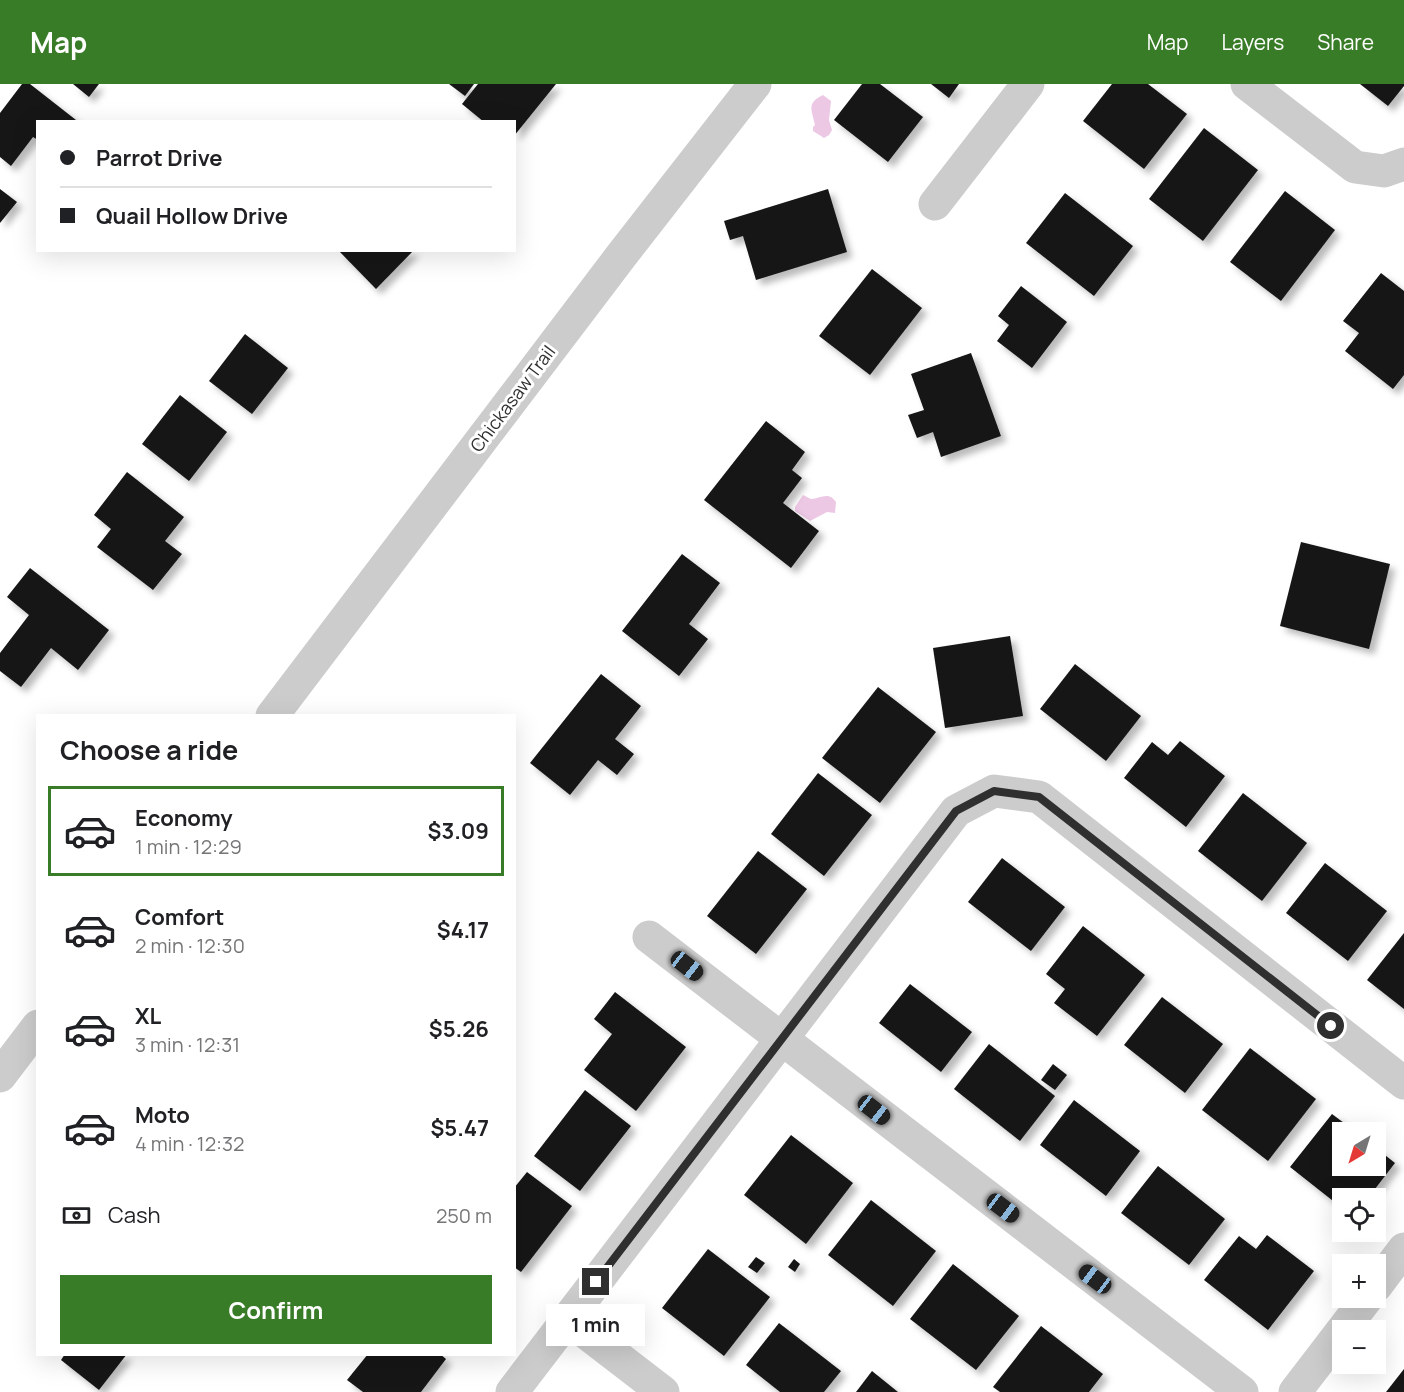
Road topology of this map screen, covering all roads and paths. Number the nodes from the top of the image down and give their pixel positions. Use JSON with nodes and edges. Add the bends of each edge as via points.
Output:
{"nodes":[{"id":1,"x":755,"y":84,"type":"edge"},
{"id":2,"x":1028,"y":84,"type":"edge"},
{"id":3,"x":1247,"y":84,"type":"edge"},
{"id":4,"x":1404,"y":164,"type":"edge"},
{"id":5,"x":935,"y":204,"type":"dead end"},
{"id":6,"x":274,"y":714,"type":"edge"},
{"id":7,"x":649,"y":937,"type":"dead end"},
{"id":8,"x":36,"y":1029,"type":"edge"},
{"id":9,"x":782,"y":1039,"type":"junction"},
{"id":10,"x":0,"y":1076,"type":"edge"},
{"id":11,"x":1404,"y":1083,"type":"edge"},
{"id":12,"x":1404,"y":1249,"type":"edge"},
{"id":13,"x":1386,"y":1273,"type":"edge"},
{"id":14,"x":1359,"y":1308,"type":"edge"},
{"id":15,"x":567,"y":1319,"type":"junction"},
{"id":16,"x":512,"y":1392,"type":"edge"},
{"id":17,"x":663,"y":1392,"type":"edge"},
{"id":18,"x":1242,"y":1392,"type":"edge"},
{"id":19,"x":1295,"y":1392,"type":"edge"}],
"edges":[{"from":1,"to":6,"type":"street","name":"Chickasaw Trail"},
{"from":2,"to":5,"type":"street"},
{"from":3,"to":4,"type":"street","via":[[1355,167],[1384,171]]},
{"from":7,"to":9,"type":"street"},
{"from":8,"to":10,"type":"street"},
{"from":9,"to":11,"type":"street","via":[[956,811],[994,791],[1039,797]]},
{"from":9,"to":15,"type":"street"},
{"from":9,"to":18,"type":"street"},
{"from":12,"to":13,"type":"street"},
{"from":14,"to":19,"type":"street"},
{"from":15,"to":16,"type":"street"},
{"from":15,"to":17,"type":"street"}]}
